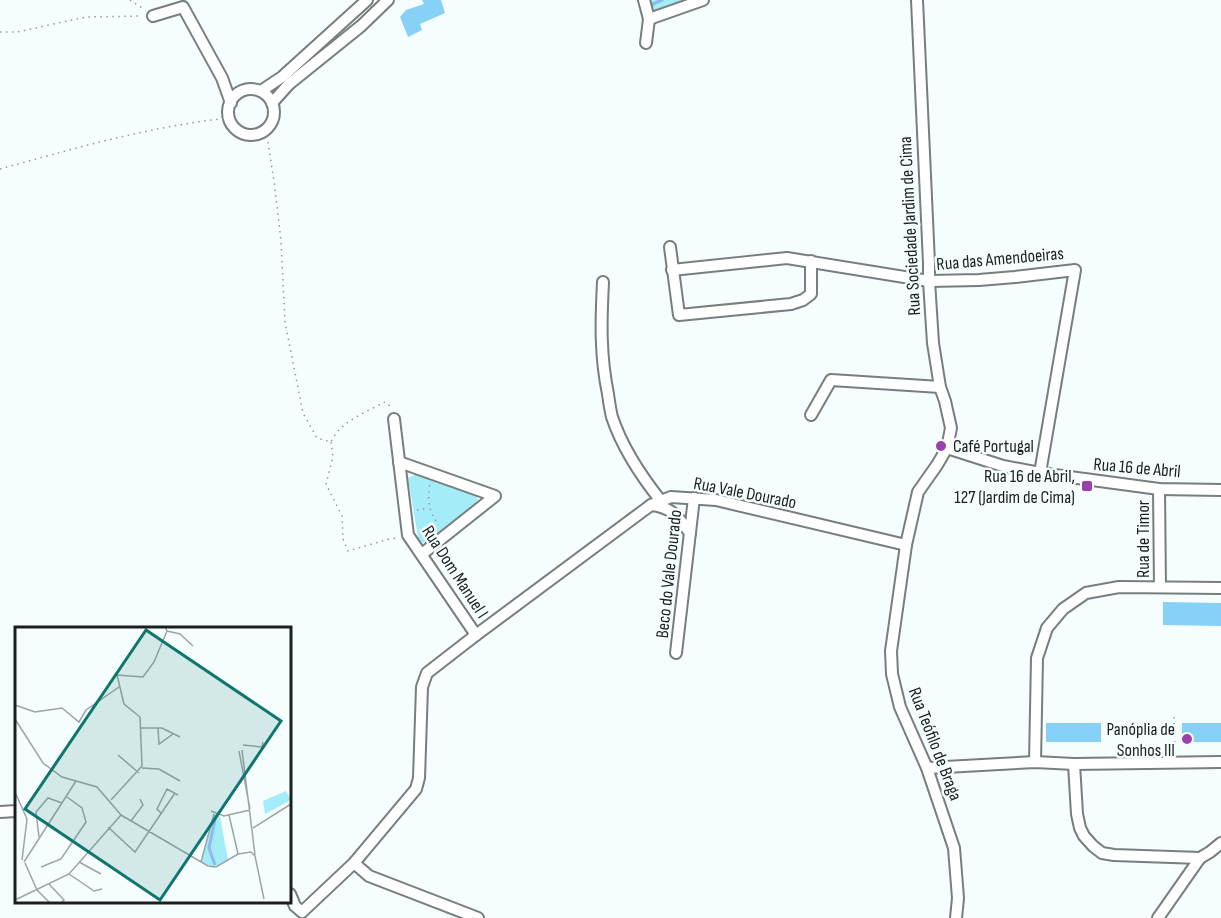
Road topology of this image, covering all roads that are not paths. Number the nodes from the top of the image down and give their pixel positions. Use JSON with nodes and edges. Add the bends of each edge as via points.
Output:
{"nodes":[{"id":1,"x":367,"y":0,"type":"edge"},
{"id":2,"x":388,"y":0,"type":"edge"},
{"id":3,"x":645,"y":0,"type":"edge"},
{"id":4,"x":703,"y":0,"type":"edge"},
{"id":5,"x":917,"y":0,"type":"edge"},
{"id":6,"x":153,"y":16,"type":"road end"},
{"id":7,"x":649,"y":19,"type":"junction"},
{"id":8,"x":646,"y":43,"type":"dead end"},
{"id":9,"x":222,"y":78,"type":"junction"},
{"id":10,"x":244,"y":90,"type":"junction"},
{"id":11,"x":261,"y":91,"type":"junction"},
{"id":12,"x":231,"y":103,"type":"junction"},
{"id":13,"x":272,"y":103,"type":"junction"},
{"id":14,"x":670,"y":247,"type":"dead end"},
{"id":15,"x":811,"y":261,"type":"junction"},
{"id":16,"x":672,"y":270,"type":"junction"},
{"id":17,"x":929,"y":281,"type":"junction"},
{"id":18,"x":603,"y":282,"type":"dead end"},
{"id":19,"x":940,"y":387,"type":"junction"},
{"id":20,"x":811,"y":415,"type":"dead end"},
{"id":21,"x":394,"y":419,"type":"road end"},
{"id":22,"x":947,"y":448,"type":"junction"},
{"id":23,"x":399,"y":462,"type":"junction"},
{"id":24,"x":1040,"y":473,"type":"junction"},
{"id":25,"x":1159,"y":489,"type":"junction"},
{"id":26,"x":1221,"y":490,"type":"edge"},
{"id":27,"x":694,"y":498,"type":"junction"},
{"id":28,"x":656,"y":503,"type":"junction"},
{"id":29,"x":690,"y":533,"type":"junction"},
{"id":30,"x":906,"y":545,"type":"junction"},
{"id":31,"x":422,"y":554,"type":"junction"},
{"id":32,"x":1160,"y":587,"type":"junction"},
{"id":33,"x":1221,"y":588,"type":"edge"},
{"id":34,"x":476,"y":635,"type":"junction"},
{"id":35,"x":676,"y":653,"type":"dead end"},
{"id":36,"x":1035,"y":762,"type":"junction"},
{"id":37,"x":1221,"y":762,"type":"edge"},
{"id":38,"x":1074,"y":764,"type":"junction"},
{"id":39,"x":927,"y":768,"type":"junction"},
{"id":40,"x":15,"y":811,"type":"edge"},
{"id":41,"x":0,"y":812,"type":"edge"},
{"id":42,"x":1221,"y":843,"type":"edge"},
{"id":43,"x":1200,"y":858,"type":"junction"},
{"id":44,"x":354,"y":863,"type":"junction"},
{"id":45,"x":291,"y":896,"type":"edge"},
{"id":46,"x":478,"y":918,"type":"edge"},
{"id":47,"x":956,"y":918,"type":"edge"},
{"id":48,"x":1158,"y":918,"type":"edge"}],
"edges":[{"from":1,"to":11,"type":"street","via":[[282,77]]},
{"from":2,"to":13,"type":"street"},
{"from":3,"to":7,"type":"street"},
{"from":4,"to":7,"type":"street"},
{"from":5,"to":17,"type":"street","name":"Rua Sociedade Jardim de Cima"},
{"from":6,"to":9,"type":"street","via":[[183,7]]},
{"from":7,"to":8,"type":"street"},
{"from":9,"to":10,"type":"street"},
{"from":9,"to":12,"type":"street"},
{"from":10,"to":11,"type":"street"},
{"from":10,"to":12,"type":"street"},
{"from":11,"to":13,"type":"street"},
{"from":12,"to":13,"type":"street","via":[[232,124],[242,133],[255,135],[272,123]]},
{"from":14,"to":16,"type":"street"},
{"from":15,"to":16,"type":"street","name":"Rua das Amendoeiras","via":[[787,258]]},
{"from":15,"to":16,"type":"street","via":[[811,294],[802,300],[679,315]]},
{"from":15,"to":17,"type":"street","name":"Rua das Amendoeiras"},
{"from":17,"to":19,"type":"street","name":"Rua Sociedade Jardim de Cima"},
{"from":17,"to":24,"type":"street","name":"Rua das Amendoeiras","via":[[1075,270]]},
{"from":18,"to":28,"type":"street","via":[[600,327],[612,416]]},
{"from":19,"to":20,"type":"street","via":[[831,380]]},
{"from":19,"to":22,"type":"street","name":"Rua Sociedade Jardim de Cima","via":[[951,428]]},
{"from":21,"to":23,"type":"street","name":"Rua Dom Manuel I"},
{"from":22,"to":24,"type":"street","name":"Rua 16 de Abril"},
{"from":22,"to":30,"type":"street","name":"Rua Teófilo de Braga","via":[[918,492]]},
{"from":23,"to":31,"type":"street","name":"Rua Dom Manuel I","via":[[408,535]]},
{"from":23,"to":31,"type":"street","via":[[495,496]]},
{"from":24,"to":25,"type":"street","name":"Rua 16 de Abril"},
{"from":25,"to":26,"type":"street","name":"Rua 16 de Abril"},
{"from":25,"to":32,"type":"street","name":"Rua de Timor"},
{"from":27,"to":28,"type":"street","name":"Rua Vale Dourado","via":[[671,497]]},
{"from":27,"to":29,"type":"street","name":"Beco do Vale Dourado"},
{"from":27,"to":30,"type":"street","name":"Rua Vale Dourado"},
{"from":28,"to":29,"type":"street","via":[[674,513]]},
{"from":28,"to":34,"type":"street"},
{"from":29,"to":35,"type":"street","name":"Beco do Vale Dourado"},
{"from":30,"to":39,"type":"street","name":"Rua Teófilo de Braga","via":[[891,651],[892,674],[900,707]]},
{"from":31,"to":34,"type":"street","name":"Rua Dom Manuel I"},
{"from":32,"to":33,"type":"street"},
{"from":32,"to":36,"type":"street","via":[[1119,587],[1086,593],[1063,609],[1047,628],[1037,657]]},
{"from":34,"to":44,"type":"street","via":[[427,673],[422,687],[416,789]]},
{"from":36,"to":38,"type":"street"},
{"from":36,"to":39,"type":"street"},
{"from":37,"to":38,"type":"street"},
{"from":38,"to":43,"type":"street","via":[[1080,828],[1102,853]]},
{"from":39,"to":47,"type":"street","name":"Rua Teófilo de Braga","via":[[954,848]]},
{"from":40,"to":41,"type":"street"},
{"from":42,"to":43,"type":"street"},
{"from":43,"to":48,"type":"street"},
{"from":44,"to":45,"type":"street","via":[[302,912]]},
{"from":44,"to":46,"type":"street","via":[[369,876]]}]}
